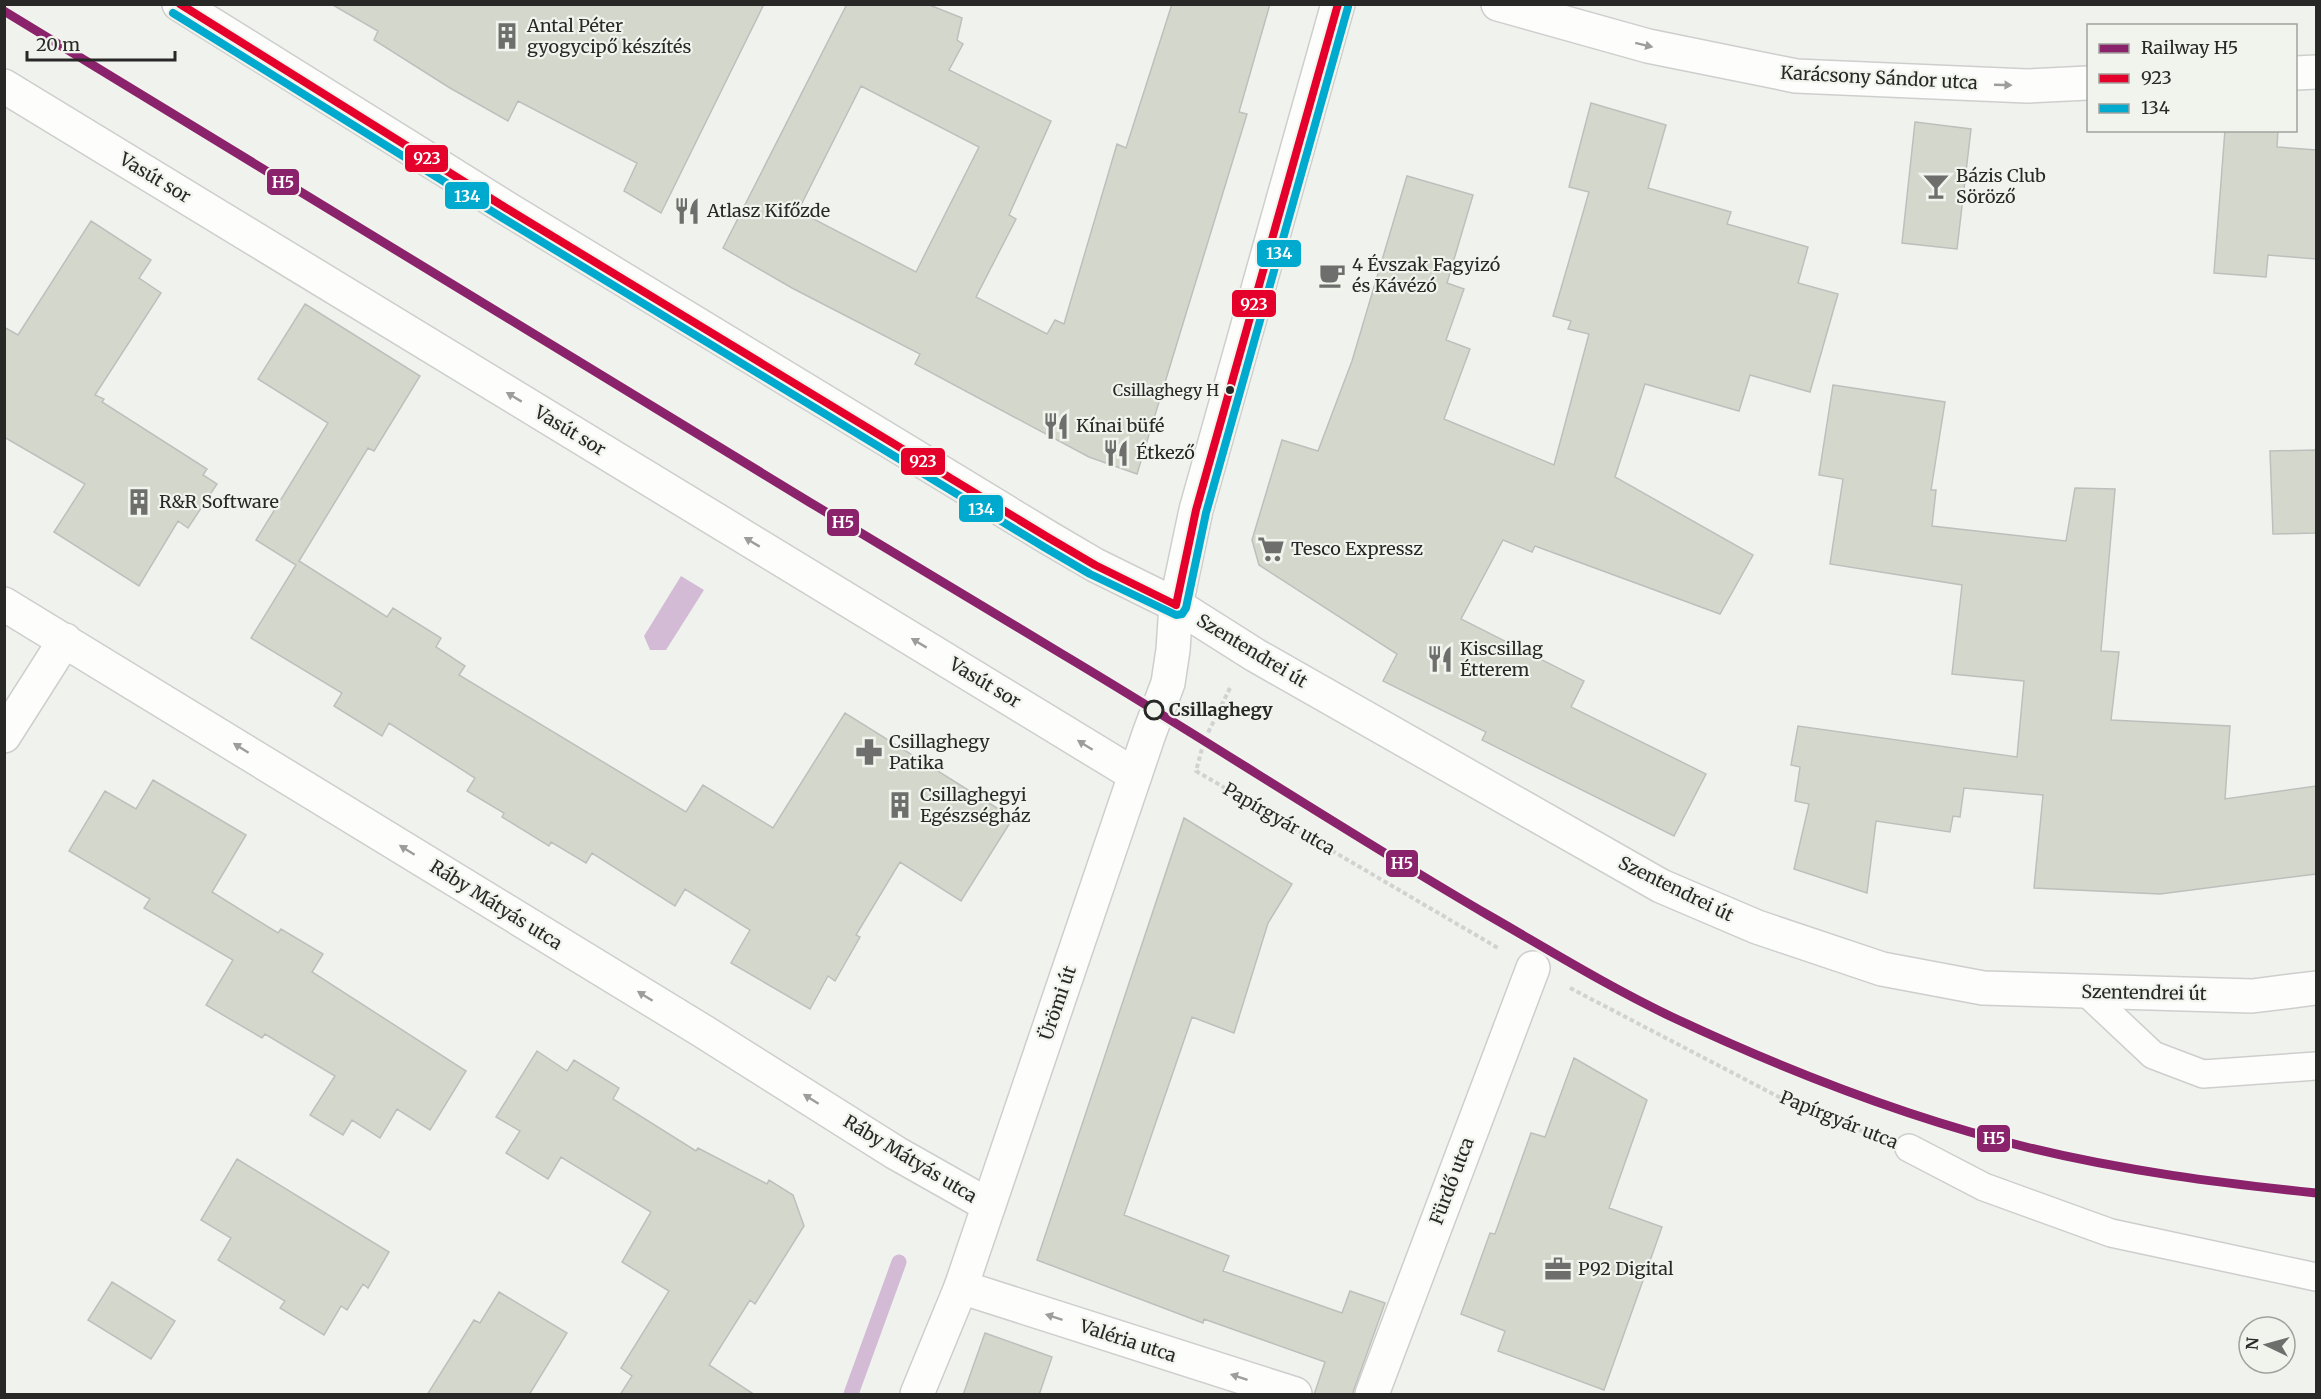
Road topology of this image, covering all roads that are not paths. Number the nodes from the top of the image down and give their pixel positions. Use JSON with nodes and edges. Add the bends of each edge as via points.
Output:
{"nodes":[{"id":1,"x":179,"y":4,"type":"edge"},
{"id":2,"x":1338,"y":4,"type":"edge"},
{"id":3,"x":1498,"y":4,"type":"edge"},
{"id":4,"x":2316,"y":72,"type":"edge"},
{"id":5,"x":2297,"y":73,"type":"edge"},
{"id":6,"x":2087,"y":83,"type":"edge"},
{"id":7,"x":4,"y":86,"type":"edge"},
{"id":8,"x":4,"y":604,"type":"edge"},
{"id":9,"x":1176,"y":605,"type":"junction"},
{"id":10,"x":65,"y":640,"type":"junction"},
{"id":11,"x":4,"y":736,"type":"edge"},
{"id":12,"x":1135,"y":776,"type":"junction"},
{"id":13,"x":1533,"y":969,"type":"road end"},
{"id":14,"x":2316,"y":988,"type":"edge"},
{"id":15,"x":2086,"y":992,"type":"junction"},
{"id":16,"x":2316,"y":1066,"type":"edge"},
{"id":17,"x":1909,"y":1148,"type":"road end"},
{"id":18,"x":988,"y":1205,"type":"junction"},
{"id":19,"x":2316,"y":1277,"type":"edge"},
{"id":20,"x":961,"y":1287,"type":"junction"},
{"id":21,"x":917,"y":1395,"type":"edge"},
{"id":22,"x":1295,"y":1395,"type":"edge"},
{"id":23,"x":1372,"y":1395,"type":"edge"}],
"edges":[{"from":1,"to":9,"type":"street","name":"Szentendrei út","via":[[1048,538]]},
{"from":2,"to":9,"type":"street","name":"Ürömi út","via":[[1196,510]]},
{"from":3,"to":6,"type":"street","name":"Karácsony Sándor utca","one_way":true,"via":[[1648,46],[1796,76],[2027,86]]},
{"from":4,"to":5,"type":"street"},
{"from":12,"to":7,"type":"street","name":"Vasút sor","one_way":true},
{"from":8,"to":10,"type":"street","name":"Ráby Mátyás utca"},
{"from":9,"to":12,"type":"street","name":"Ürömi út","via":[[1168,683]]},
{"from":9,"to":15,"type":"street","name":"Szentendrei út","via":[[1255,655],[1661,886],[1746,922],[1882,969],[1983,988]]},
{"from":10,"to":11,"type":"street"},
{"from":18,"to":10,"type":"street","name":"Ráby Mátyás utca","one_way":true,"via":[[896,1153]]},
{"from":12,"to":18,"type":"street","name":"Ürömi út"},
{"from":13,"to":23,"type":"street","name":"Fürdő utca"},
{"from":14,"to":15,"type":"street","name":"Szentendrei út","via":[[2252,996]]},
{"from":15,"to":16,"type":"lane","via":[[2153,1055],[2203,1074]]},
{"from":17,"to":19,"type":"lane","name":"Papírgyár utca","via":[[1984,1187],[2111,1233]]},
{"from":18,"to":20,"type":"street","name":"Ürömi út"},
{"from":20,"to":21,"type":"street","name":"Ürömi út"},
{"from":22,"to":20,"type":"street","name":"Valéria utca","one_way":true}]}
